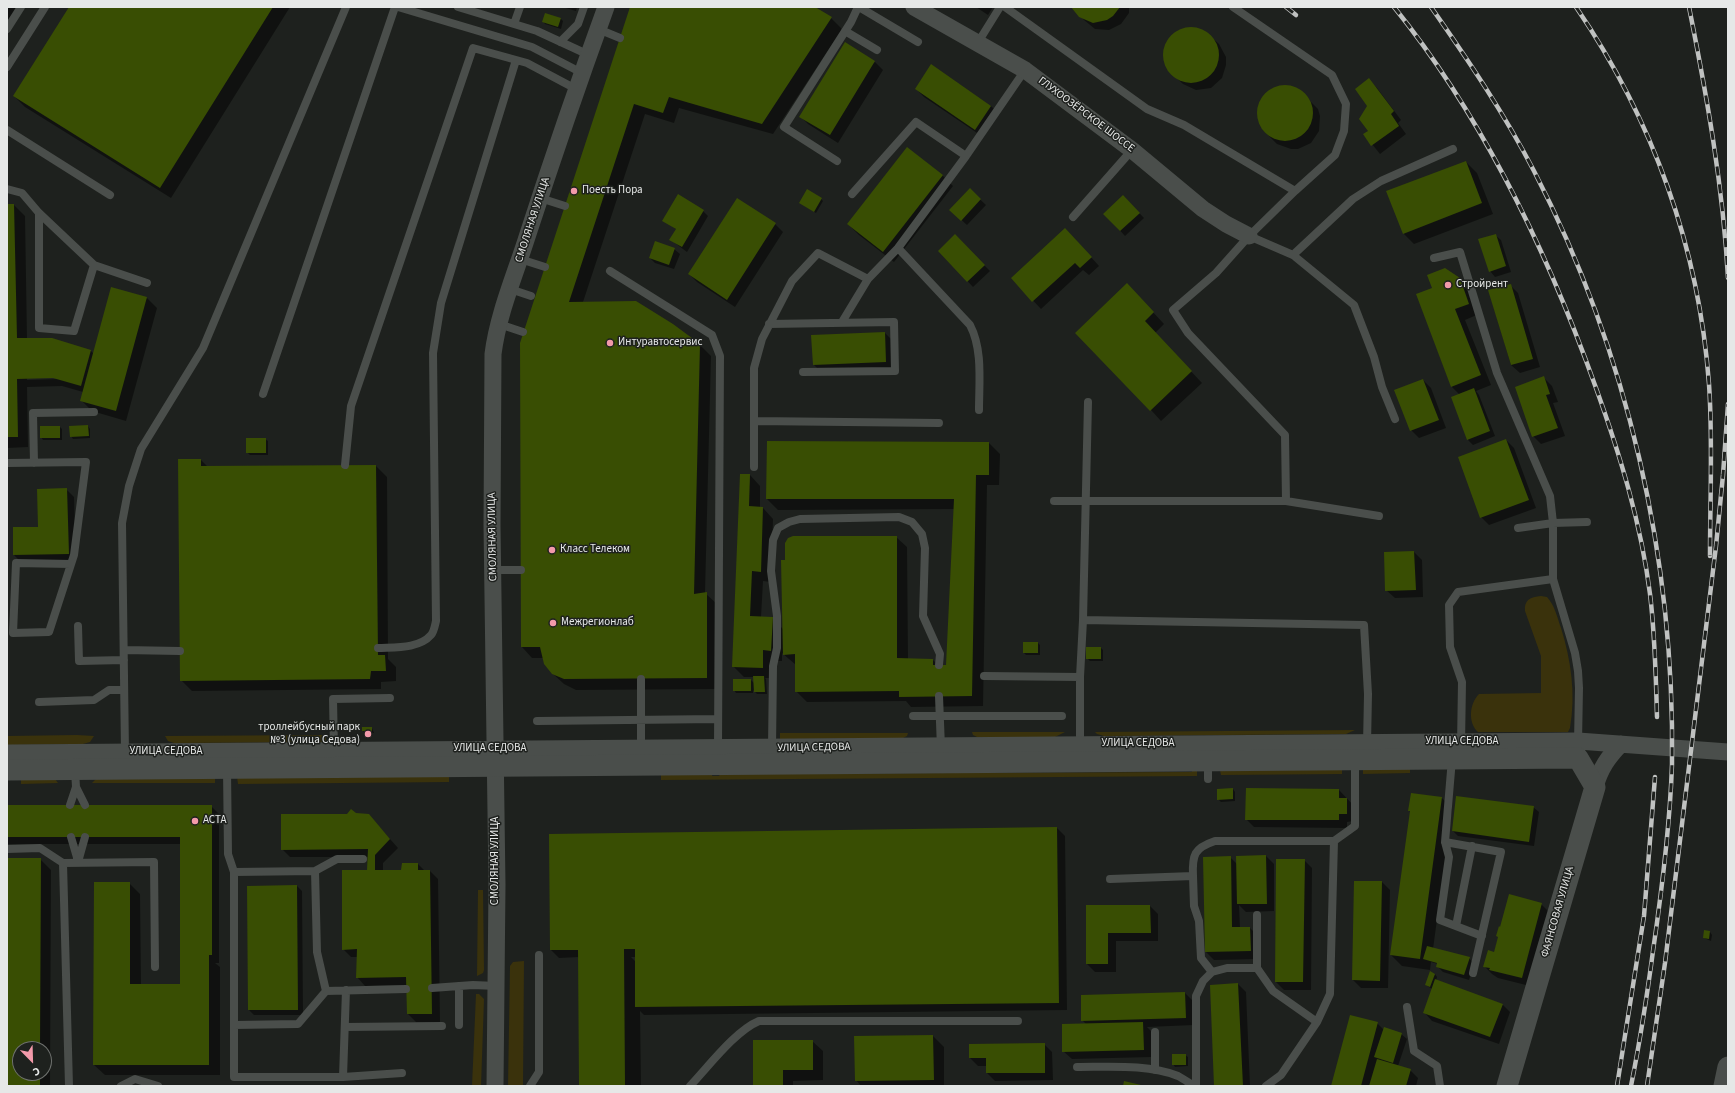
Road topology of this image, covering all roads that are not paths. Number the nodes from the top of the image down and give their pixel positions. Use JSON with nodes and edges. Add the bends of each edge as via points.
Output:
{"nodes":[{"id":1,"x":21,"y":7,"type":"edge"},
{"id":2,"x":45,"y":7,"type":"edge"},
{"id":3,"x":346,"y":7,"type":"edge"},
{"id":4,"x":397,"y":7,"type":"edge"},
{"id":5,"x":458,"y":7,"type":"edge"},
{"id":6,"x":520,"y":7,"type":"edge"},
{"id":7,"x":584,"y":7,"type":"edge"},
{"id":8,"x":606,"y":7,"type":"edge"},
{"id":9,"x":859,"y":7,"type":"edge"},
{"id":10,"x":914,"y":7,"type":"edge"},
{"id":11,"x":1000,"y":7,"type":"edge"},
{"id":12,"x":1005,"y":7,"type":"edge"},
{"id":13,"x":1233,"y":7,"type":"edge"},
{"id":14,"x":514,"y":24,"type":"junction"},
{"id":15,"x":598,"y":29,"type":"junction"},
{"id":16,"x":7,"y":30,"type":"edge"},
{"id":17,"x":845,"y":31,"type":"junction"},
{"id":18,"x":620,"y":38,"type":"dead end"},
{"id":19,"x":560,"y":42,"type":"junction"},
{"id":20,"x":918,"y":42,"type":"dead end"},
{"id":21,"x":977,"y":44,"type":"junction"},
{"id":22,"x":877,"y":50,"type":"dead end"},
{"id":23,"x":588,"y":55,"type":"junction"},
{"id":24,"x":516,"y":60,"type":"junction"},
{"id":25,"x":7,"y":67,"type":"edge"},
{"id":26,"x":1025,"y":70,"type":"junction"},
{"id":27,"x":579,"y":81,"type":"junction"},
{"id":28,"x":7,"y":130,"type":"edge"},
{"id":29,"x":1453,"y":149,"type":"dead end"},
{"id":30,"x":1132,"y":150,"type":"junction"},
{"id":31,"x":966,"y":156,"type":"junction"},
{"id":32,"x":837,"y":161,"type":"dead end"},
{"id":33,"x":7,"y":189,"type":"edge"},
{"id":34,"x":1295,"y":191,"type":"junction"},
{"id":35,"x":852,"y":194,"type":"dead end"},
{"id":36,"x":110,"y":195,"type":"dead end"},
{"id":37,"x":540,"y":198,"type":"junction"},
{"id":38,"x":565,"y":206,"type":"dead end"},
{"id":39,"x":39,"y":213,"type":"junction"},
{"id":40,"x":1073,"y":217,"type":"dead end"},
{"id":41,"x":1249,"y":236,"type":"junction"},
{"id":42,"x":898,"y":248,"type":"junction"},
{"id":43,"x":1293,"y":255,"type":"junction"},
{"id":44,"x":1434,"y":258,"type":"dead end"},
{"id":45,"x":520,"y":259,"type":"junction"},
{"id":46,"x":94,"y":265,"type":"junction"},
{"id":47,"x":545,"y":267,"type":"dead end"},
{"id":48,"x":610,"y":271,"type":"dead end"},
{"id":49,"x":868,"y":279,"type":"junction"},
{"id":50,"x":147,"y":283,"type":"dead end"},
{"id":51,"x":510,"y":290,"type":"junction"},
{"id":52,"x":532,"y":296,"type":"dead end"},
{"id":53,"x":842,"y":322,"type":"junction"},
{"id":54,"x":499,"y":324,"type":"junction"},
{"id":55,"x":769,"y":324,"type":"junction"},
{"id":56,"x":523,"y":332,"type":"dead end"},
{"id":57,"x":803,"y":372,"type":"dead end"},
{"id":58,"x":263,"y":394,"type":"dead end"},
{"id":59,"x":1088,"y":402,"type":"dead end"},
{"id":60,"x":979,"y":410,"type":"dead end"},
{"id":61,"x":94,"y":412,"type":"dead end"},
{"id":62,"x":1395,"y":419,"type":"dead end"},
{"id":63,"x":754,"y":421,"type":"junction"},
{"id":64,"x":938,"y":423,"type":"dead end"},
{"id":65,"x":34,"y":463,"type":"junction"},
{"id":66,"x":7,"y":464,"type":"edge"},
{"id":67,"x":345,"y":465,"type":"dead end"},
{"id":68,"x":754,"y":467,"type":"dead end"},
{"id":69,"x":1054,"y":501,"type":"dead end"},
{"id":70,"x":1087,"y":501,"type":"junction"},
{"id":71,"x":1286,"y":501,"type":"junction"},
{"id":72,"x":1379,"y":516,"type":"dead end"},
{"id":73,"x":1587,"y":522,"type":"dead end"},
{"id":74,"x":1553,"y":523,"type":"junction"},
{"id":75,"x":1518,"y":528,"type":"dead end"},
{"id":76,"x":71,"y":564,"type":"junction"},
{"id":77,"x":493,"y":570,"type":"junction"},
{"id":78,"x":520,"y":570,"type":"dead end"},
{"id":79,"x":1553,"y":579,"type":"junction"},
{"id":80,"x":1083,"y":620,"type":"junction"},
{"id":81,"x":78,"y":626,"type":"dead end"},
{"id":82,"x":378,"y":648,"type":"dead end"},
{"id":83,"x":124,"y":650,"type":"junction"},
{"id":84,"x":180,"y":650,"type":"dead end"},
{"id":85,"x":124,"y":660,"type":"junction"},
{"id":86,"x":939,"y":665,"type":"dead end"},
{"id":87,"x":984,"y":676,"type":"dead end"},
{"id":88,"x":1080,"y":677,"type":"junction"},
{"id":89,"x":641,"y":679,"type":"dead end"},
{"id":90,"x":124,"y":690,"type":"junction"},
{"id":91,"x":939,"y":696,"type":"dead end"},
{"id":92,"x":390,"y":698,"type":"dead end"},
{"id":93,"x":38,"y":702,"type":"dead end"},
{"id":94,"x":913,"y":716,"type":"dead end"},
{"id":95,"x":940,"y":716,"type":"junction"},
{"id":96,"x":1062,"y":716,"type":"dead end"},
{"id":97,"x":718,"y":719,"type":"junction"},
{"id":98,"x":641,"y":720,"type":"junction"},
{"id":99,"x":537,"y":721,"type":"dead end"},
{"id":100,"x":1621,"y":744,"type":"junction"},
{"id":101,"x":772,"y":748,"type":"junction"},
{"id":102,"x":641,"y":749,"type":"junction"},
{"id":103,"x":334,"y":750,"type":"junction"},
{"id":104,"x":1457,"y":750,"type":"junction"},
{"id":105,"x":1578,"y":750,"type":"junction"},
{"id":106,"x":1361,"y":751,"type":"junction"},
{"id":107,"x":7,"y":753,"type":"edge"},
{"id":108,"x":1080,"y":753,"type":"junction"},
{"id":109,"x":1727,"y":753,"type":"edge"},
{"id":110,"x":941,"y":755,"type":"junction"},
{"id":111,"x":718,"y":757,"type":"junction"},
{"id":112,"x":496,"y":758,"type":"junction"},
{"id":113,"x":125,"y":761,"type":"junction"},
{"id":114,"x":227,"y":768,"type":"junction"},
{"id":115,"x":7,"y":770,"type":"edge"},
{"id":116,"x":75,"y":770,"type":"junction"},
{"id":117,"x":1595,"y":787,"type":"junction"},
{"id":118,"x":70,"y":805,"type":"dead end"},
{"id":119,"x":85,"y":805,"type":"dead end"},
{"id":120,"x":70,"y":837,"type":"dead end"},
{"id":121,"x":85,"y":837,"type":"dead end"},
{"id":122,"x":1334,"y":841,"type":"junction"},
{"id":123,"x":1445,"y":842,"type":"junction"},
{"id":124,"x":1472,"y":846,"type":"junction"},
{"id":125,"x":7,"y":849,"type":"edge"},
{"id":126,"x":363,"y":859,"type":"dead end"},
{"id":127,"x":78,"y":862,"type":"junction"},
{"id":128,"x":63,"y":863,"type":"junction"},
{"id":129,"x":315,"y":871,"type":"junction"},
{"id":130,"x":234,"y":872,"type":"junction"},
{"id":131,"x":1193,"y":876,"type":"junction"},
{"id":132,"x":1110,"y":879,"type":"dead end"},
{"id":133,"x":1258,"y":915,"type":"dead end"},
{"id":134,"x":1456,"y":926,"type":"junction"},
{"id":135,"x":1482,"y":936,"type":"junction"},
{"id":136,"x":539,"y":955,"type":"dead end"},
{"id":137,"x":155,"y":967,"type":"dead end"},
{"id":138,"x":1256,"y":968,"type":"junction"},
{"id":139,"x":1212,"y":972,"type":"junction"},
{"id":140,"x":1473,"y":973,"type":"dead end"},
{"id":141,"x":459,"y":986,"type":"junction"},
{"id":142,"x":497,"y":986,"type":"junction"},
{"id":143,"x":432,"y":988,"type":"dead end"},
{"id":144,"x":406,"y":989,"type":"dead end"},
{"id":145,"x":346,"y":990,"type":"junction"},
{"id":146,"x":326,"y":991,"type":"junction"},
{"id":147,"x":1407,"y":1007,"type":"dead end"},
{"id":148,"x":1018,"y":1021,"type":"dead end"},
{"id":149,"x":1317,"y":1022,"type":"junction"},
{"id":150,"x":234,"y":1025,"type":"junction"},
{"id":151,"x":459,"y":1025,"type":"dead end"},
{"id":152,"x":442,"y":1026,"type":"dead end"},
{"id":153,"x":345,"y":1027,"type":"junction"},
{"id":154,"x":1154,"y":1032,"type":"dead end"},
{"id":155,"x":1077,"y":1067,"type":"dead end"},
{"id":156,"x":1728,"y":1067,"type":"edge"},
{"id":157,"x":1155,"y":1070,"type":"junction"},
{"id":158,"x":402,"y":1073,"type":"dead end"},
{"id":159,"x":343,"y":1077,"type":"junction"},
{"id":160,"x":68,"y":1086,"type":"edge"},
{"id":161,"x":121,"y":1086,"type":"edge"},
{"id":162,"x":158,"y":1086,"type":"edge"},
{"id":163,"x":495,"y":1086,"type":"edge"},
{"id":164,"x":530,"y":1086,"type":"edge"},
{"id":165,"x":690,"y":1086,"type":"edge"},
{"id":166,"x":1195,"y":1086,"type":"edge"},
{"id":167,"x":1266,"y":1086,"type":"edge"},
{"id":168,"x":1440,"y":1086,"type":"edge"},
{"id":169,"x":1507,"y":1086,"type":"edge"},
{"id":170,"x":1724,"y":1086,"type":"edge"}],
"edges":[{"from":1,"to":16,"type":"lane"},
{"from":2,"to":25,"type":"lane"},
{"from":3,"to":83,"type":"lane","via":[[203,348],[141,449],[129,486],[122,523]]},
{"from":4,"to":27,"type":"lane","via":[[532,47]]},
{"from":4,"to":58,"type":"lane"},
{"from":5,"to":14,"type":"lane"},
{"from":6,"to":14,"type":"lane"},
{"from":7,"to":19,"type":"lane","via":[[578,24]]},
{"from":8,"to":15,"type":"street","name":"СМОЛЯНАЯ УЛИЦА"},
{"from":9,"to":17,"type":"lane"},
{"from":9,"to":20,"type":"lane"},
{"from":10,"to":21,"type":"street","name":"ГЛУХООЗЁРСКОЕ ШОССЕ"},
{"from":11,"to":21,"type":"lane"},
{"from":12,"to":34,"type":"lane","via":[[1147,109],[1184,125]]},
{"from":13,"to":34,"type":"lane","via":[[1332,75],[1346,104],[1344,131],[1335,155]]},
{"from":14,"to":19,"type":"lane"},
{"from":15,"to":18,"type":"lane"},
{"from":15,"to":23,"type":"street","name":"СМОЛЯНАЯ УЛИЦА"},
{"from":17,"to":22,"type":"lane"},
{"from":17,"to":32,"type":"lane","via":[[784,127]]},
{"from":19,"to":23,"type":"lane"},
{"from":21,"to":26,"type":"street","name":"ГЛУХООЗЁРСКОЕ ШОССЕ"},
{"from":23,"to":27,"type":"street","name":"СМОЛЯНАЯ УЛИЦА"},
{"from":24,"to":27,"type":"lane"},
{"from":24,"to":67,"type":"lane","via":[[473,48],[351,406]]},
{"from":24,"to":82,"type":"lane","via":[[441,303],[435,331],[432,353],[436,620],[432,635],[420,643],[406,647]]},
{"from":26,"to":30,"type":"street","name":"ГЛУХООЗЁРСКОЕ ШОССЕ"},
{"from":26,"to":31,"type":"lane"},
{"from":27,"to":37,"type":"street","name":"СМОЛЯНАЯ УЛИЦА"},
{"from":28,"to":36,"type":"lane"},
{"from":29,"to":43,"type":"lane","via":[[1381,181],[1353,199]]},
{"from":30,"to":40,"type":"lane"},
{"from":30,"to":41,"type":"street","name":"ГЛУХООЗЁРСКОЕ ШОССЕ","via":[[1203,209]]},
{"from":31,"to":35,"type":"lane","via":[[916,122]]},
{"from":31,"to":42,"type":"lane"},
{"from":33,"to":39,"type":"lane","via":[[22,193]]},
{"from":34,"to":41,"type":"lane"},
{"from":37,"to":38,"type":"lane"},
{"from":37,"to":45,"type":"street","name":"СМОЛЯНАЯ УЛИЦА"},
{"from":39,"to":46,"type":"lane"},
{"from":39,"to":46,"type":"lane","via":[[39,328],[74,331]]},
{"from":41,"to":43,"type":"lane"},
{"from":41,"to":71,"type":"lane","via":[[1216,273],[1173,310],[1188,333],[1285,435]]},
{"from":42,"to":49,"type":"lane"},
{"from":42,"to":60,"type":"lane","via":[[970,325],[976,335]]},
{"from":43,"to":62,"type":"lane","via":[[1354,305]]},
{"from":44,"to":74,"type":"lane","via":[[1460,252],[1497,373],[1550,496]]},
{"from":45,"to":47,"type":"lane"},
{"from":45,"to":51,"type":"street","name":"СМОЛЯНАЯ УЛИЦА"},
{"from":46,"to":50,"type":"lane"},
{"from":48,"to":97,"type":"lane","via":[[712,335],[720,356]]},
{"from":49,"to":53,"type":"lane"},
{"from":49,"to":55,"type":"lane","via":[[818,253],[792,281]]},
{"from":51,"to":52,"type":"lane"},
{"from":51,"to":54,"type":"street","name":"СМОЛЯНАЯ УЛИЦА"},
{"from":53,"to":55,"type":"lane"},
{"from":53,"to":57,"type":"lane","via":[[894,322],[895,371]]},
{"from":54,"to":56,"type":"lane"},
{"from":54,"to":77,"type":"street","name":"СМОЛЯНАЯ УЛИЦА","via":[[494,343],[492,376]]},
{"from":55,"to":63,"type":"lane","via":[[757,352],[754,368]]},
{"from":59,"to":70,"type":"lane"},
{"from":61,"to":65,"type":"lane","via":[[33,413]]},
{"from":63,"to":64,"type":"lane"},
{"from":63,"to":68,"type":"lane"},
{"from":65,"to":66,"type":"lane"},
{"from":65,"to":76,"type":"lane","via":[[86,462]]},
{"from":69,"to":70,"type":"lane"},
{"from":70,"to":71,"type":"lane"},
{"from":70,"to":80,"type":"lane"},
{"from":71,"to":72,"type":"lane"},
{"from":73,"to":74,"type":"lane"},
{"from":74,"to":75,"type":"lane"},
{"from":74,"to":79,"type":"lane"},
{"from":76,"to":76,"type":"lane","via":[[16,563],[13,633],[49,632]]},
{"from":77,"to":78,"type":"lane"},
{"from":77,"to":112,"type":"street","name":"СМОЛЯНАЯ УЛИЦА"},
{"from":79,"to":104,"type":"lane","via":[[1458,592],[1449,605],[1450,646],[1462,682]]},
{"from":79,"to":105,"type":"lane","via":[[1578,671]]},
{"from":80,"to":88,"type":"lane"},
{"from":80,"to":106,"type":"lane","via":[[1364,625],[1368,694]]},
{"from":81,"to":85,"type":"lane","via":[[79,661]]},
{"from":83,"to":84,"type":"lane"},
{"from":83,"to":85,"type":"lane"},
{"from":85,"to":90,"type":"lane"},
{"from":86,"to":101,"type":"lane","via":[[940,654],[923,616],[925,548],[922,534],[912,522],[899,517],[800,519],[789,522],[778,528],[773,540],[771,570],[777,648],[773,666]]},
{"from":87,"to":88,"type":"lane"},
{"from":88,"to":108,"type":"lane"},
{"from":89,"to":98,"type":"lane"},
{"from":90,"to":93,"type":"lane","via":[[109,690],[94,700]]},
{"from":90,"to":113,"type":"lane"},
{"from":91,"to":95,"type":"lane"},
{"from":92,"to":103,"type":"lane","via":[[333,699]]},
{"from":94,"to":95,"type":"lane"},
{"from":95,"to":96,"type":"lane"},
{"from":95,"to":110,"type":"lane"},
{"from":97,"to":98,"type":"lane"},
{"from":97,"to":111,"type":"lane"},
{"from":98,"to":99,"type":"lane"},
{"from":98,"to":102,"type":"lane"},
{"from":100,"to":105,"type":"street","name":"УЛИЦА СЕДОВА"},
{"from":100,"to":109,"type":"street"},
{"from":100,"to":117,"type":"street","name":"ФАЯНСОВАЯ УЛИЦА","via":[[1608,758]]},
{"from":101,"to":110,"type":"street","name":"УЛИЦА СЕДОВА"},
{"from":101,"to":111,"type":"street","name":"УЛИЦА СЕДОВА"},
{"from":102,"to":111,"type":"street","name":"УЛИЦА СЕДОВА"},
{"from":102,"to":112,"type":"street","name":"УЛИЦА СЕДОВА"},
{"from":103,"to":112,"type":"street","name":"УЛИЦА СЕДОВА"},
{"from":103,"to":113,"type":"street","name":"УЛИЦА СЕДОВА"},
{"from":104,"to":105,"type":"street","name":"УЛИЦА СЕДОВА"},
{"from":104,"to":106,"type":"street","name":"УЛИЦА СЕДОВА"},
{"from":104,"to":123,"type":"lane"},
{"from":105,"to":117,"type":"street"},
{"from":106,"to":108,"type":"street","name":"УЛИЦА СЕДОВА","via":[[1208,761]]},
{"from":106,"to":122,"type":"lane","via":[[1355,826]]},
{"from":107,"to":116,"type":"street","name":"УЛИЦА СЕДОВА"},
{"from":108,"to":110,"type":"street","name":"УЛИЦА СЕДОВА"},
{"from":110,"to":111,"type":"street","name":"УЛИЦА СЕДОВА"},
{"from":111,"to":112,"type":"street","name":"УЛИЦА СЕДОВА"},
{"from":112,"to":114,"type":"street","name":"УЛИЦА СЕДОВА"},
{"from":112,"to":142,"type":"street","name":"СМОЛЯНАЯ УЛИЦА"},
{"from":113,"to":114,"type":"street","name":"УЛИЦА СЕДОВА"},
{"from":113,"to":116,"type":"street","name":"УЛИЦА СЕДОВА"},
{"from":114,"to":130,"type":"lane","via":[[228,854]]},
{"from":115,"to":116,"type":"street","name":"УЛИЦА СЕДОВА"},
{"from":116,"to":118,"type":"lane"},
{"from":116,"to":119,"type":"lane"},
{"from":117,"to":169,"type":"street","name":"ФАЯНСОВАЯ УЛИЦА"},
{"from":120,"to":127,"type":"lane"},
{"from":121,"to":127,"type":"lane"},
{"from":122,"to":131,"type":"lane","via":[[1215,840],[1196,851],[1192,860]]},
{"from":122,"to":149,"type":"lane","via":[[1330,994]]},
{"from":123,"to":124,"type":"lane"},
{"from":123,"to":134,"type":"lane","via":[[1449,857],[1440,920]]},
{"from":124,"to":134,"type":"lane"},
{"from":124,"to":135,"type":"lane","via":[[1501,852]]},
{"from":125,"to":128,"type":"lane","via":[[40,848]]},
{"from":126,"to":129,"type":"lane","via":[[337,859]]},
{"from":127,"to":128,"type":"lane"},
{"from":127,"to":137,"type":"lane","via":[[154,862]]},
{"from":128,"to":160,"type":"lane"},
{"from":129,"to":130,"type":"lane"},
{"from":129,"to":146,"type":"lane","via":[[317,952]]},
{"from":130,"to":150,"type":"lane"},
{"from":131,"to":132,"type":"lane"},
{"from":131,"to":139,"type":"lane","via":[[1201,958]]},
{"from":133,"to":138,"type":"lane"},
{"from":134,"to":135,"type":"lane"},
{"from":135,"to":140,"type":"lane"},
{"from":136,"to":164,"type":"lane","via":[[540,1072]]},
{"from":138,"to":139,"type":"lane","via":[[1228,968]]},
{"from":138,"to":149,"type":"lane","via":[[1273,991]]},
{"from":139,"to":166,"type":"lane","via":[[1203,980],[1196,996]]},
{"from":141,"to":142,"type":"lane"},
{"from":141,"to":143,"type":"lane"},
{"from":141,"to":151,"type":"lane"},
{"from":142,"to":163,"type":"street","name":"СМОЛЯНАЯ УЛИЦА"},
{"from":144,"to":145,"type":"lane"},
{"from":145,"to":146,"type":"lane"},
{"from":145,"to":153,"type":"lane"},
{"from":146,"to":150,"type":"lane","via":[[298,1024]]},
{"from":147,"to":168,"type":"lane","via":[[1414,1051],[1436,1066]]},
{"from":148,"to":165,"type":"lane","via":[[759,1021],[749,1025],[739,1034]]},
{"from":149,"to":167,"type":"lane","via":[[1281,1075]]},
{"from":150,"to":159,"type":"lane","via":[[234,1077]]},
{"from":152,"to":153,"type":"lane"},
{"from":153,"to":159,"type":"lane"},
{"from":154,"to":157,"type":"lane"},
{"from":155,"to":157,"type":"lane"},
{"from":156,"to":170,"type":"street"},
{"from":157,"to":166,"type":"lane","via":[[1178,1076]]},
{"from":158,"to":159,"type":"lane"},
{"from":161,"to":162,"type":"lane","via":[[135,1079]]}]}
